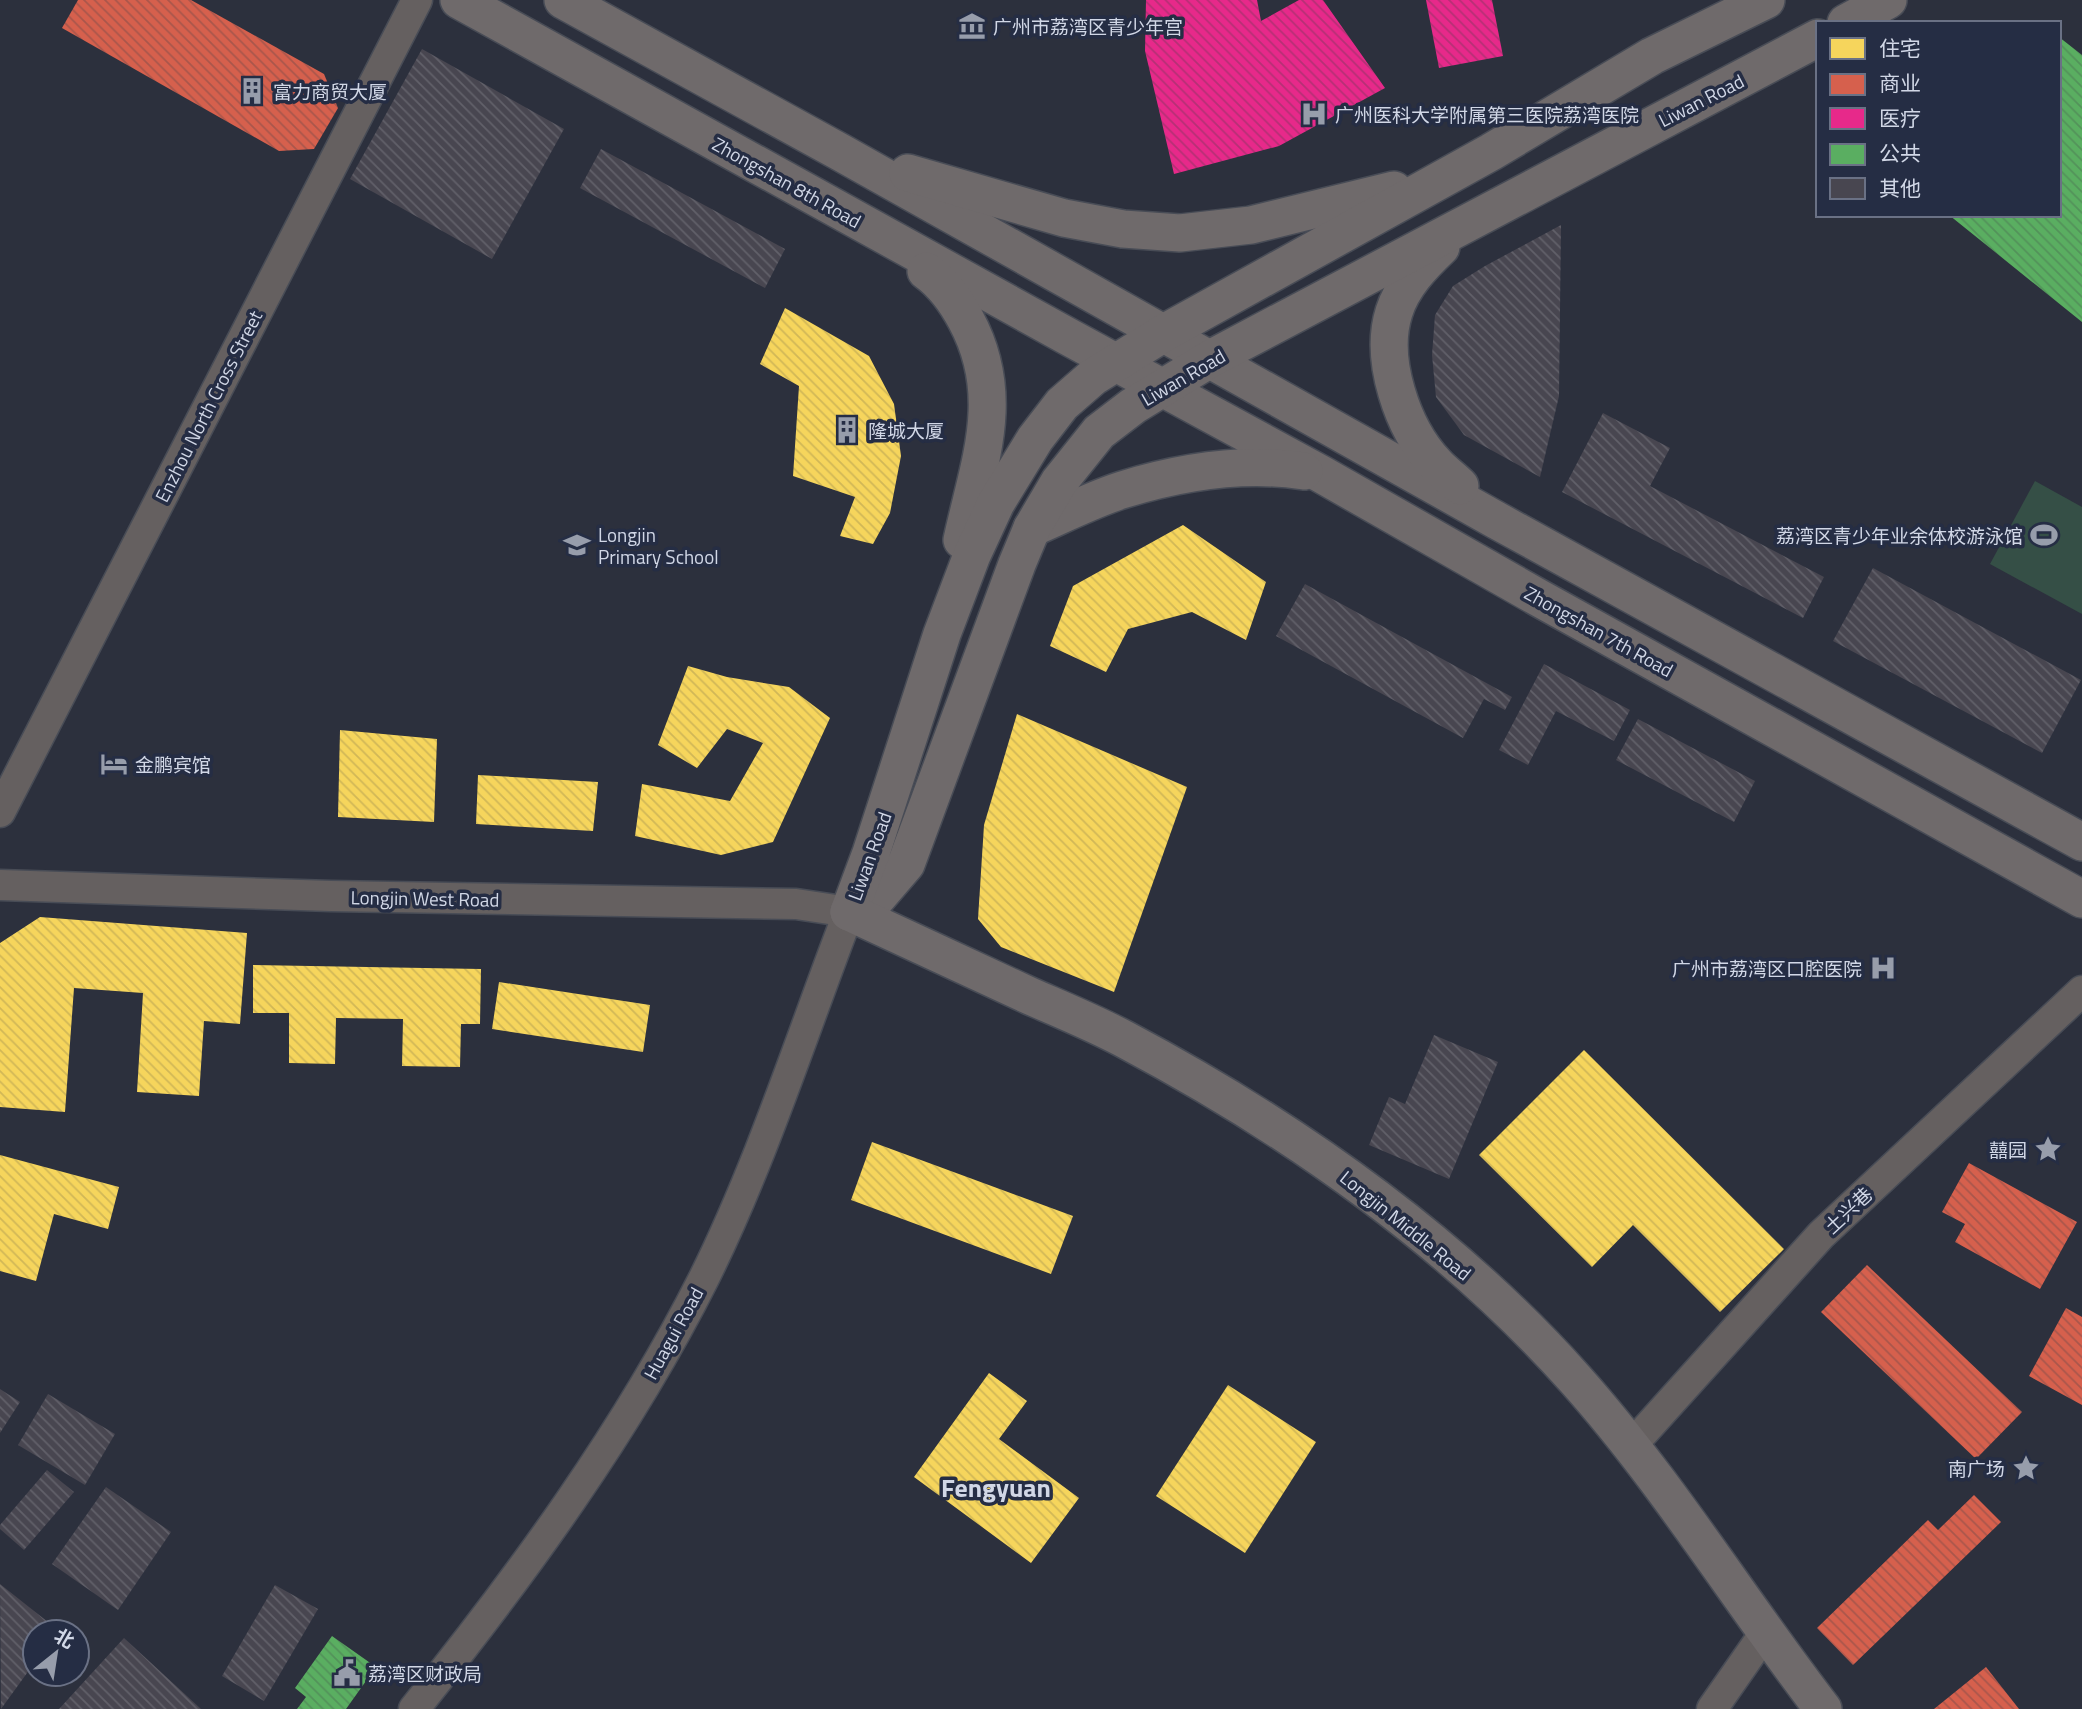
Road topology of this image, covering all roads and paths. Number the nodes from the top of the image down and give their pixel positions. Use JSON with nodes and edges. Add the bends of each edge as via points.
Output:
{"nodes":[{"id":1,"x":417,"y":0,"type":"edge"},
{"id":2,"x":459,"y":0,"type":"edge"},
{"id":3,"x":563,"y":0,"type":"edge"},
{"id":4,"x":1766,"y":0,"type":"edge"},
{"id":5,"x":1888,"y":0,"type":"edge"},
{"id":6,"x":1850,"y":21,"type":"edge"},
{"id":7,"x":1816,"y":39,"type":"edge"},
{"id":8,"x":840,"y":152,"type":"junction"},
{"id":9,"x":1491,"y":152,"type":"junction"},
{"id":10,"x":848,"y":215,"type":"junction"},
{"id":11,"x":1463,"y":225,"type":"junction"},
{"id":12,"x":1164,"y":333,"type":"junction"},
{"id":13,"x":1210,"y":359,"type":"junction"},
{"id":14,"x":1116,"y":362,"type":"junction"},
{"id":15,"x":1166,"y":388,"type":"junction"},
{"id":16,"x":1321,"y":474,"type":"junction"},
{"id":17,"x":1496,"y":520,"type":"junction"},
{"id":18,"x":1032,"y":528,"type":"junction"},
{"id":19,"x":942,"y":635,"type":"junction"},
{"id":20,"x":0,"y":812,"type":"edge"},
{"id":21,"x":2082,"y":842,"type":"edge"},
{"id":22,"x":0,"y":885,"type":"edge"},
{"id":23,"x":2082,"y":898,"type":"edge"},
{"id":24,"x":849,"y":912,"type":"junction"},
{"id":25,"x":2082,"y":991,"type":"edge"},
{"id":26,"x":1632,"y":1447,"type":"junction"},
{"id":27,"x":1765,"y":1633,"type":"junction"},
{"id":28,"x":414,"y":1709,"type":"edge"},
{"id":29,"x":1712,"y":1709,"type":"edge"},
{"id":30,"x":1823,"y":1709,"type":"edge"}],
"edges":[{"from":1,"to":20,"type":"street","name":"Enzhou North Cross Street"},
{"from":2,"to":10,"type":"main road","name":"Zhongshan 8th Road"},
{"from":3,"to":8,"type":"main road"},
{"from":4,"to":9,"type":"main road","name":"Liwan Road","via":[[1652,56]]},
{"from":5,"to":6,"type":"main road"},
{"from":7,"to":11,"type":"main road","name":"Liwan Road"},
{"from":8,"to":9,"type":"main road","via":[[1064,218],[1180,233],[1251,225],[1382,194]]},
{"from":8,"to":12,"type":"main road"},
{"from":9,"to":12,"type":"main road","name":"Liwan Road"},
{"from":10,"to":14,"type":"main road","name":"Zhongshan 8th Road"},
{"from":10,"to":19,"type":"main road","via":[[930,273],[954,299],[985,366],[989,395],[986,438]]},
{"from":11,"to":13,"type":"main road","name":"Liwan Road"},
{"from":11,"to":17,"type":"main road","via":[[1407,284],[1394,310],[1388,336],[1391,373],[1402,407],[1434,463]]},
{"from":12,"to":13,"type":"main road"},
{"from":12,"to":14,"type":"main road","name":"Liwan Road"},
{"from":13,"to":15,"type":"main road","name":"Liwan Road"},
{"from":13,"to":17,"type":"main road"},
{"from":14,"to":15,"type":"main road","name":"Zhongshan 7th Road"},
{"from":14,"to":19,"type":"main road","name":"Liwan Road","via":[[1062,404],[1024,457],[972,555]]},
{"from":15,"to":16,"type":"main road","name":"Zhongshan 7th Road"},
{"from":15,"to":18,"type":"main road","name":"Liwan Road","via":[[1099,432],[1059,482]]},
{"from":16,"to":18,"type":"main road","via":[[1252,466],[1191,474],[1123,490]]},
{"from":16,"to":23,"type":"main road","name":"Zhongshan 7th Road"},
{"from":17,"to":21,"type":"main road"},
{"from":18,"to":24,"type":"main road","name":"Liwan Road","via":[[906,864],[876,899]]},
{"from":19,"to":24,"type":"main road","name":"Liwan Road"},
{"from":22,"to":24,"type":"street","name":"Longjin West Road","via":[[796,904]]},
{"from":24,"to":26,"type":"main road","name":"Longjin Middle Road","via":[[1123,1038],[1257,1115],[1359,1184],[1516,1318]]},
{"from":24,"to":28,"type":"street","name":"Huagui Road","via":[[734,1212],[663,1355],[502,1597]]},
{"from":25,"to":26,"type":"street","name":"土兴巷","via":[[1821,1235]]},
{"from":26,"to":27,"type":"main road","name":"Longjin Middle Road"},
{"from":27,"to":29,"type":"street"},
{"from":27,"to":30,"type":"main road","name":"Longjin Middle Road"}]}
